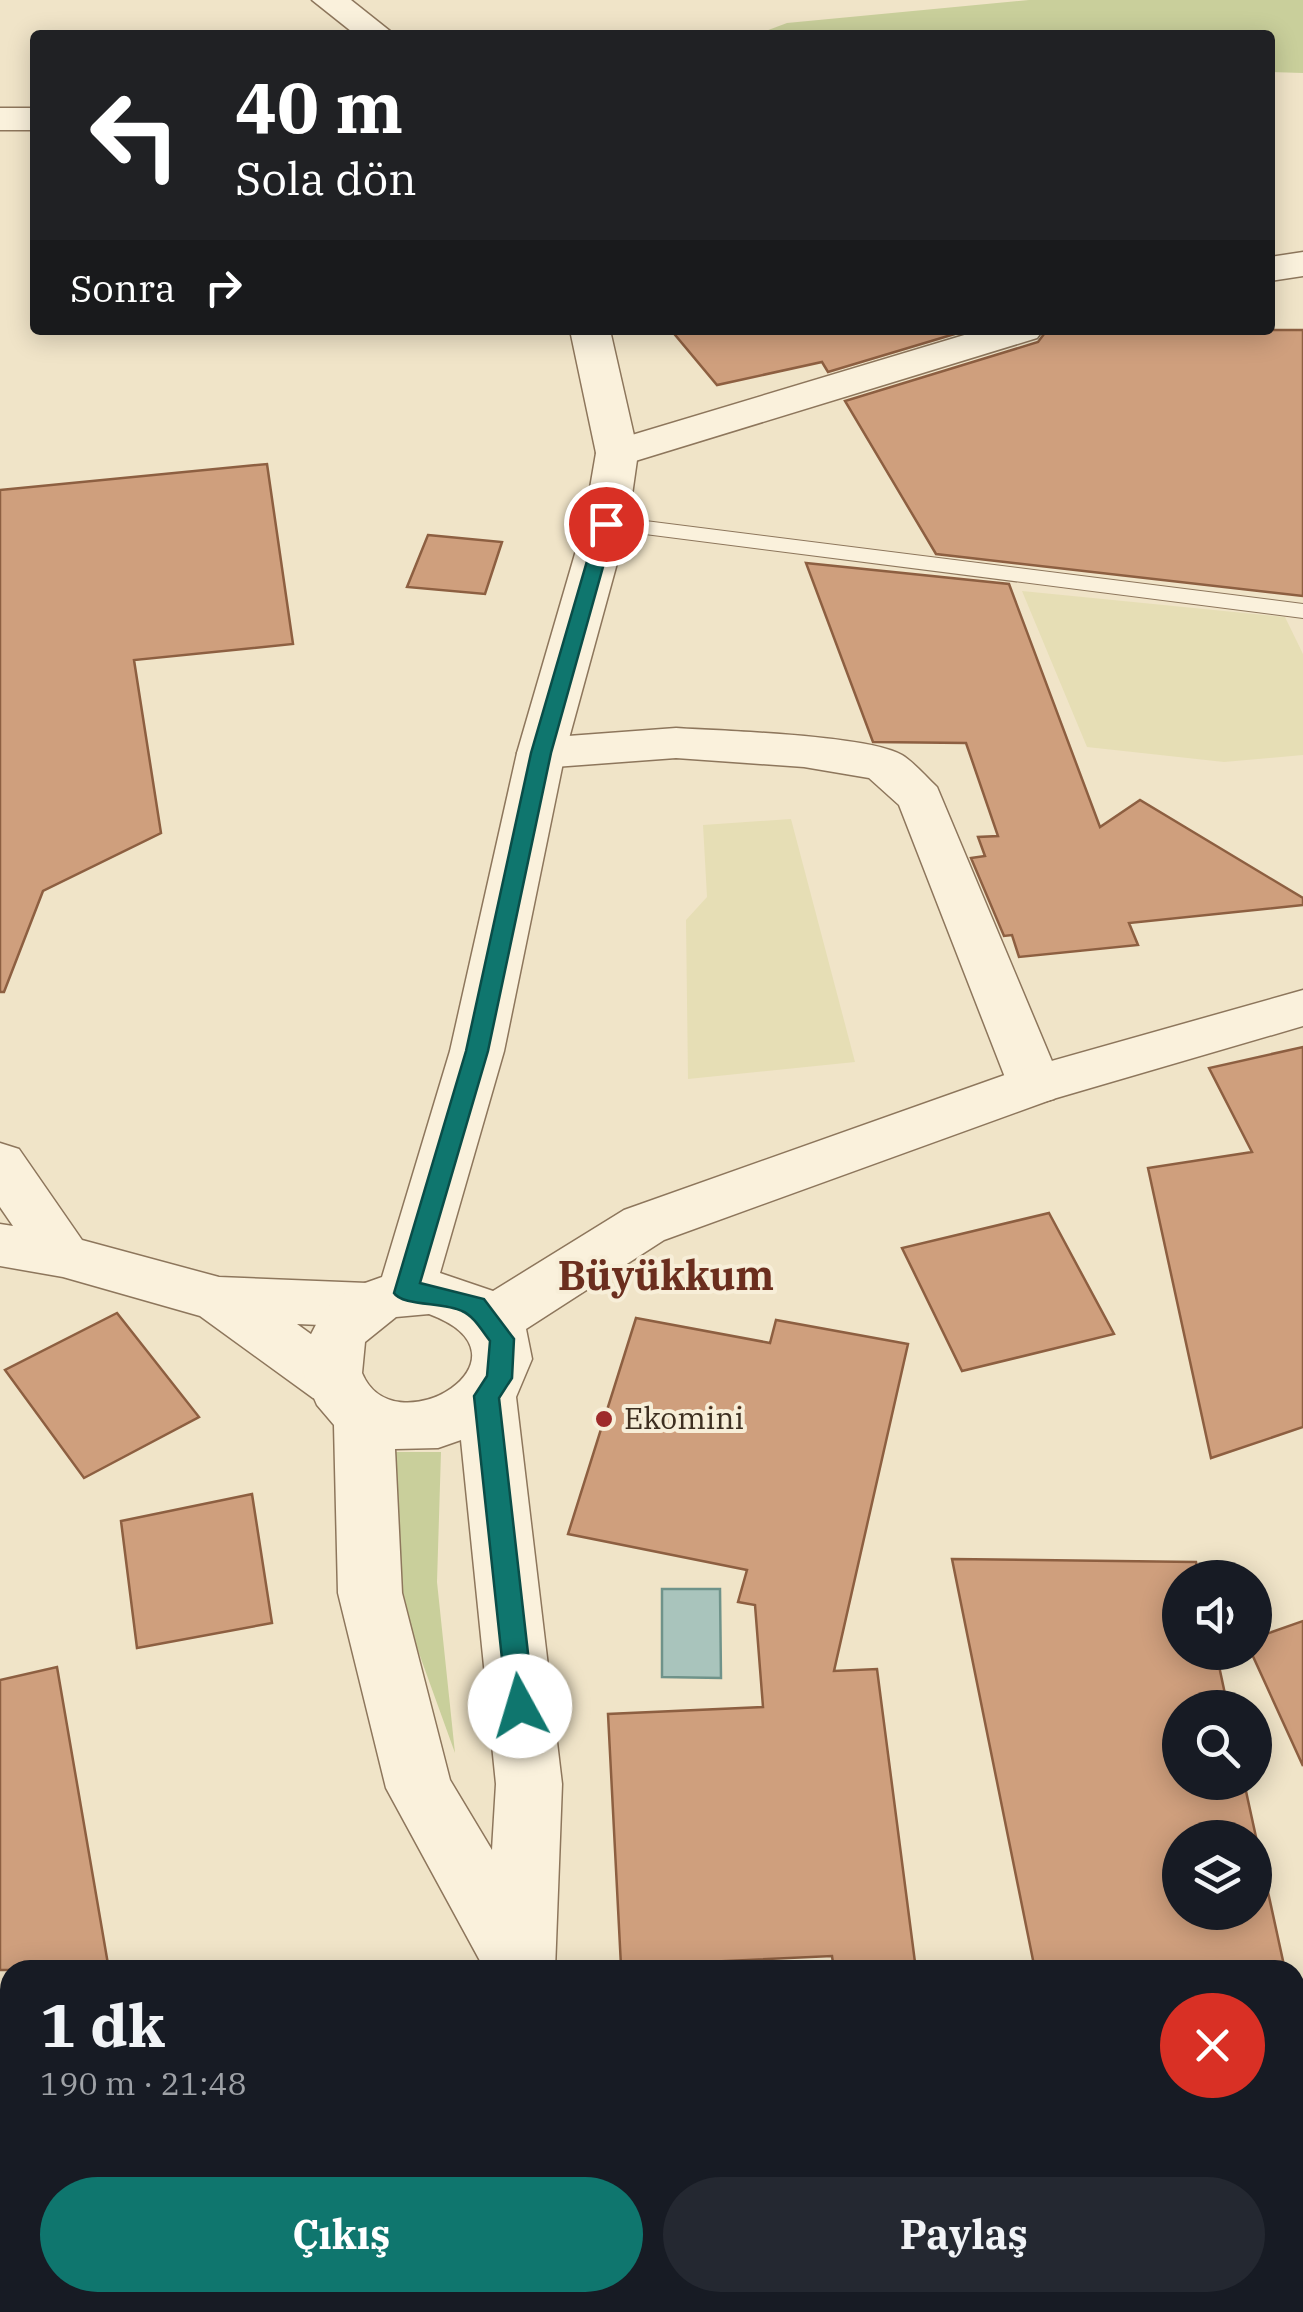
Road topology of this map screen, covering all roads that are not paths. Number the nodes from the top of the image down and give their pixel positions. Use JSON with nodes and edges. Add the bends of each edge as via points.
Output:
{"nodes":[{"id":1,"x":328,"y":0,"type":"edge"},
{"id":2,"x":371,"y":30,"type":"edge"},
{"id":3,"x":30,"y":119,"type":"edge"},
{"id":4,"x":0,"y":120,"type":"edge"},
{"id":5,"x":1303,"y":264,"type":"edge"},
{"id":6,"x":1275,"y":268,"type":"edge"},
{"id":7,"x":591,"y":335,"type":"edge"},
{"id":8,"x":1006,"y":335,"type":"edge"},
{"id":9,"x":617,"y":453,"type":"junction"},
{"id":10,"x":606,"y":524,"type":"junction"},
{"id":11,"x":1303,"y":611,"type":"edge"},
{"id":12,"x":541,"y":753,"type":"junction"},
{"id":13,"x":1303,"y":1008,"type":"edge"},
{"id":14,"x":1034,"y":1084,"type":"junction"},
{"id":15,"x":0,"y":1163,"type":"edge"},
{"id":16,"x":0,"y":1245,"type":"edge"},
{"id":17,"x":62,"y":1256,"type":"junction"},
{"id":18,"x":219,"y":1299,"type":"junction"},
{"id":19,"x":387,"y":1299,"type":"junction"},
{"id":20,"x":492,"y":1321,"type":"junction"},
{"id":21,"x":486,"y":1396,"type":"junction"},
{"id":22,"x":349,"y":1398,"type":"junction"},
{"id":23,"x":517,"y":1960,"type":"edge"},
{"id":24,"x":519,"y":1960,"type":"edge"}],
"edges":[{"from":1,"to":2,"type":"street"},
{"from":3,"to":4,"type":"street"},
{"from":5,"to":6,"type":"street"},
{"from":7,"to":9,"type":"street"},
{"from":8,"to":9,"type":"street"},
{"from":9,"to":10,"type":"street"},
{"from":10,"to":11,"type":"lane"},
{"from":10,"to":12,"type":"street"},
{"from":12,"to":14,"type":"street","via":[[676,743],[884,765],[920,798]]},
{"from":12,"to":19,"type":"street","via":[[477,1051]]},
{"from":13,"to":14,"type":"street"},
{"from":14,"to":20,"type":"street","via":[[644,1225]]},
{"from":15,"to":17,"type":"street"},
{"from":16,"to":17,"type":"street"},
{"from":17,"to":18,"type":"street"},
{"from":18,"to":19,"type":"street"},
{"from":18,"to":22,"type":"street"},
{"from":19,"to":20,"type":"street","via":[[455,1296]]},
{"from":19,"to":22,"type":"street","via":[[352,1317],[334,1342],[330,1362]]},
{"from":20,"to":21,"type":"street","via":[[504,1359]]},
{"from":21,"to":22,"type":"street","via":[[467,1412],[415,1427]]},
{"from":21,"to":24,"type":"street","via":[[529,1784]]},
{"from":22,"to":23,"type":"street","via":[[370,1593],[419,1788]]}]}
